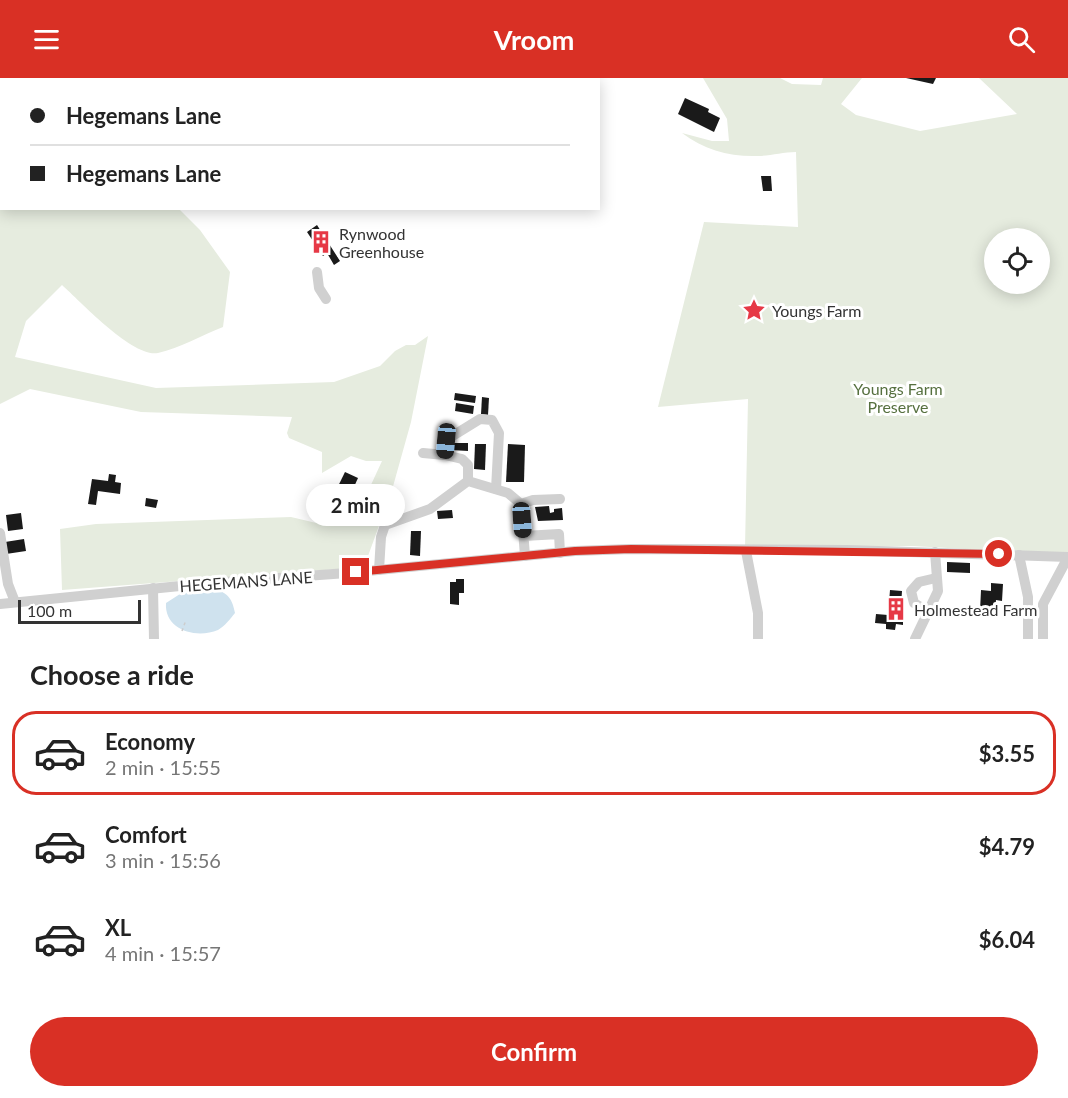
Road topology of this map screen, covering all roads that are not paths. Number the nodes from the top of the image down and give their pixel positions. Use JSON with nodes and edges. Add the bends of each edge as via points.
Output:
{"nodes":[{"id":1,"x":317,"y":272,"type":"dead end"},
{"id":2,"x":326,"y":299,"type":"dead end"},
{"id":3,"x":423,"y":453,"type":"dead end"},
{"id":4,"x":445,"y":455,"type":"junction"},
{"id":5,"x":468,"y":481,"type":"junction"},
{"id":6,"x":496,"y":489,"type":"junction"},
{"id":7,"x":561,"y":499,"type":"dead end"},
{"id":8,"x":521,"y":504,"type":"junction"},
{"id":9,"x":0,"y":533,"type":"edge"},
{"id":10,"x":524,"y":536,"type":"junction"},
{"id":11,"x":746,"y":551,"type":"junction"},
{"id":12,"x":560,"y":552,"type":"junction"},
{"id":13,"x":935,"y":552,"type":"junction"},
{"id":14,"x":1019,"y":555,"type":"junction"},
{"id":15,"x":525,"y":556,"type":"junction"},
{"id":16,"x":1068,"y":557,"type":"edge"},
{"id":17,"x":379,"y":570,"type":"junction"},
{"id":18,"x":936,"y":578,"type":"junction"},
{"id":19,"x":153,"y":588,"type":"junction"},
{"id":20,"x":15,"y":602,"type":"junction"},
{"id":21,"x":0,"y":604,"type":"edge"},
{"id":22,"x":930,"y":609,"type":"junction"},
{"id":23,"x":154,"y":639,"type":"edge"},
{"id":24,"x":758,"y":639,"type":"edge"},
{"id":25,"x":915,"y":639,"type":"edge"},
{"id":26,"x":1029,"y":639,"type":"edge"},
{"id":27,"x":1043,"y":639,"type":"edge"}],
"edges":[{"from":1,"to":2,"type":"street","via":[[319,288]]},
{"from":3,"to":4,"type":"street"},
{"from":4,"to":5,"type":"street","via":[[462,459],[468,465]]},
{"from":4,"to":6,"type":"street","via":[[446,441],[480,419],[492,420],[499,433]]},
{"from":5,"to":6,"type":"street"},
{"from":5,"to":17,"type":"street","via":[[430,508],[386,525],[381,537]]},
{"from":6,"to":8,"type":"street","via":[[508,492]]},
{"from":7,"to":8,"type":"street"},
{"from":8,"to":10,"type":"street"},
{"from":9,"to":20,"type":"street","via":[[8,584]]},
{"from":10,"to":12,"type":"street","via":[[559,534]]},
{"from":10,"to":15,"type":"street"},
{"from":11,"to":12,"type":"street","name":"HEGEMANS LANE"},
{"from":11,"to":13,"type":"street","name":"HEGEMANS LANE"},
{"from":11,"to":24,"type":"street","via":[[758,613]]},
{"from":12,"to":15,"type":"street","name":"HEGEMANS LANE"},
{"from":13,"to":14,"type":"street","name":"HEGEMANS LANE"},
{"from":13,"to":18,"type":"street"},
{"from":14,"to":16,"type":"street","name":"HEGEMANS LANE"},
{"from":14,"to":26,"type":"street","via":[[1028,597]]},
{"from":15,"to":17,"type":"street","name":"HEGEMANS LANE"},
{"from":16,"to":27,"type":"street","via":[[1043,604]]},
{"from":17,"to":19,"type":"street","name":"HEGEMANS LANE"},
{"from":18,"to":22,"type":"street","via":[[938,591]]},
{"from":18,"to":22,"type":"street","via":[[919,582],[911,591],[918,606]]},
{"from":19,"to":20,"type":"street","name":"HEGEMANS LANE"},
{"from":19,"to":23,"type":"street"},
{"from":20,"to":21,"type":"street","name":"HEGEMANS LANE"},
{"from":22,"to":25,"type":"street"}]}
